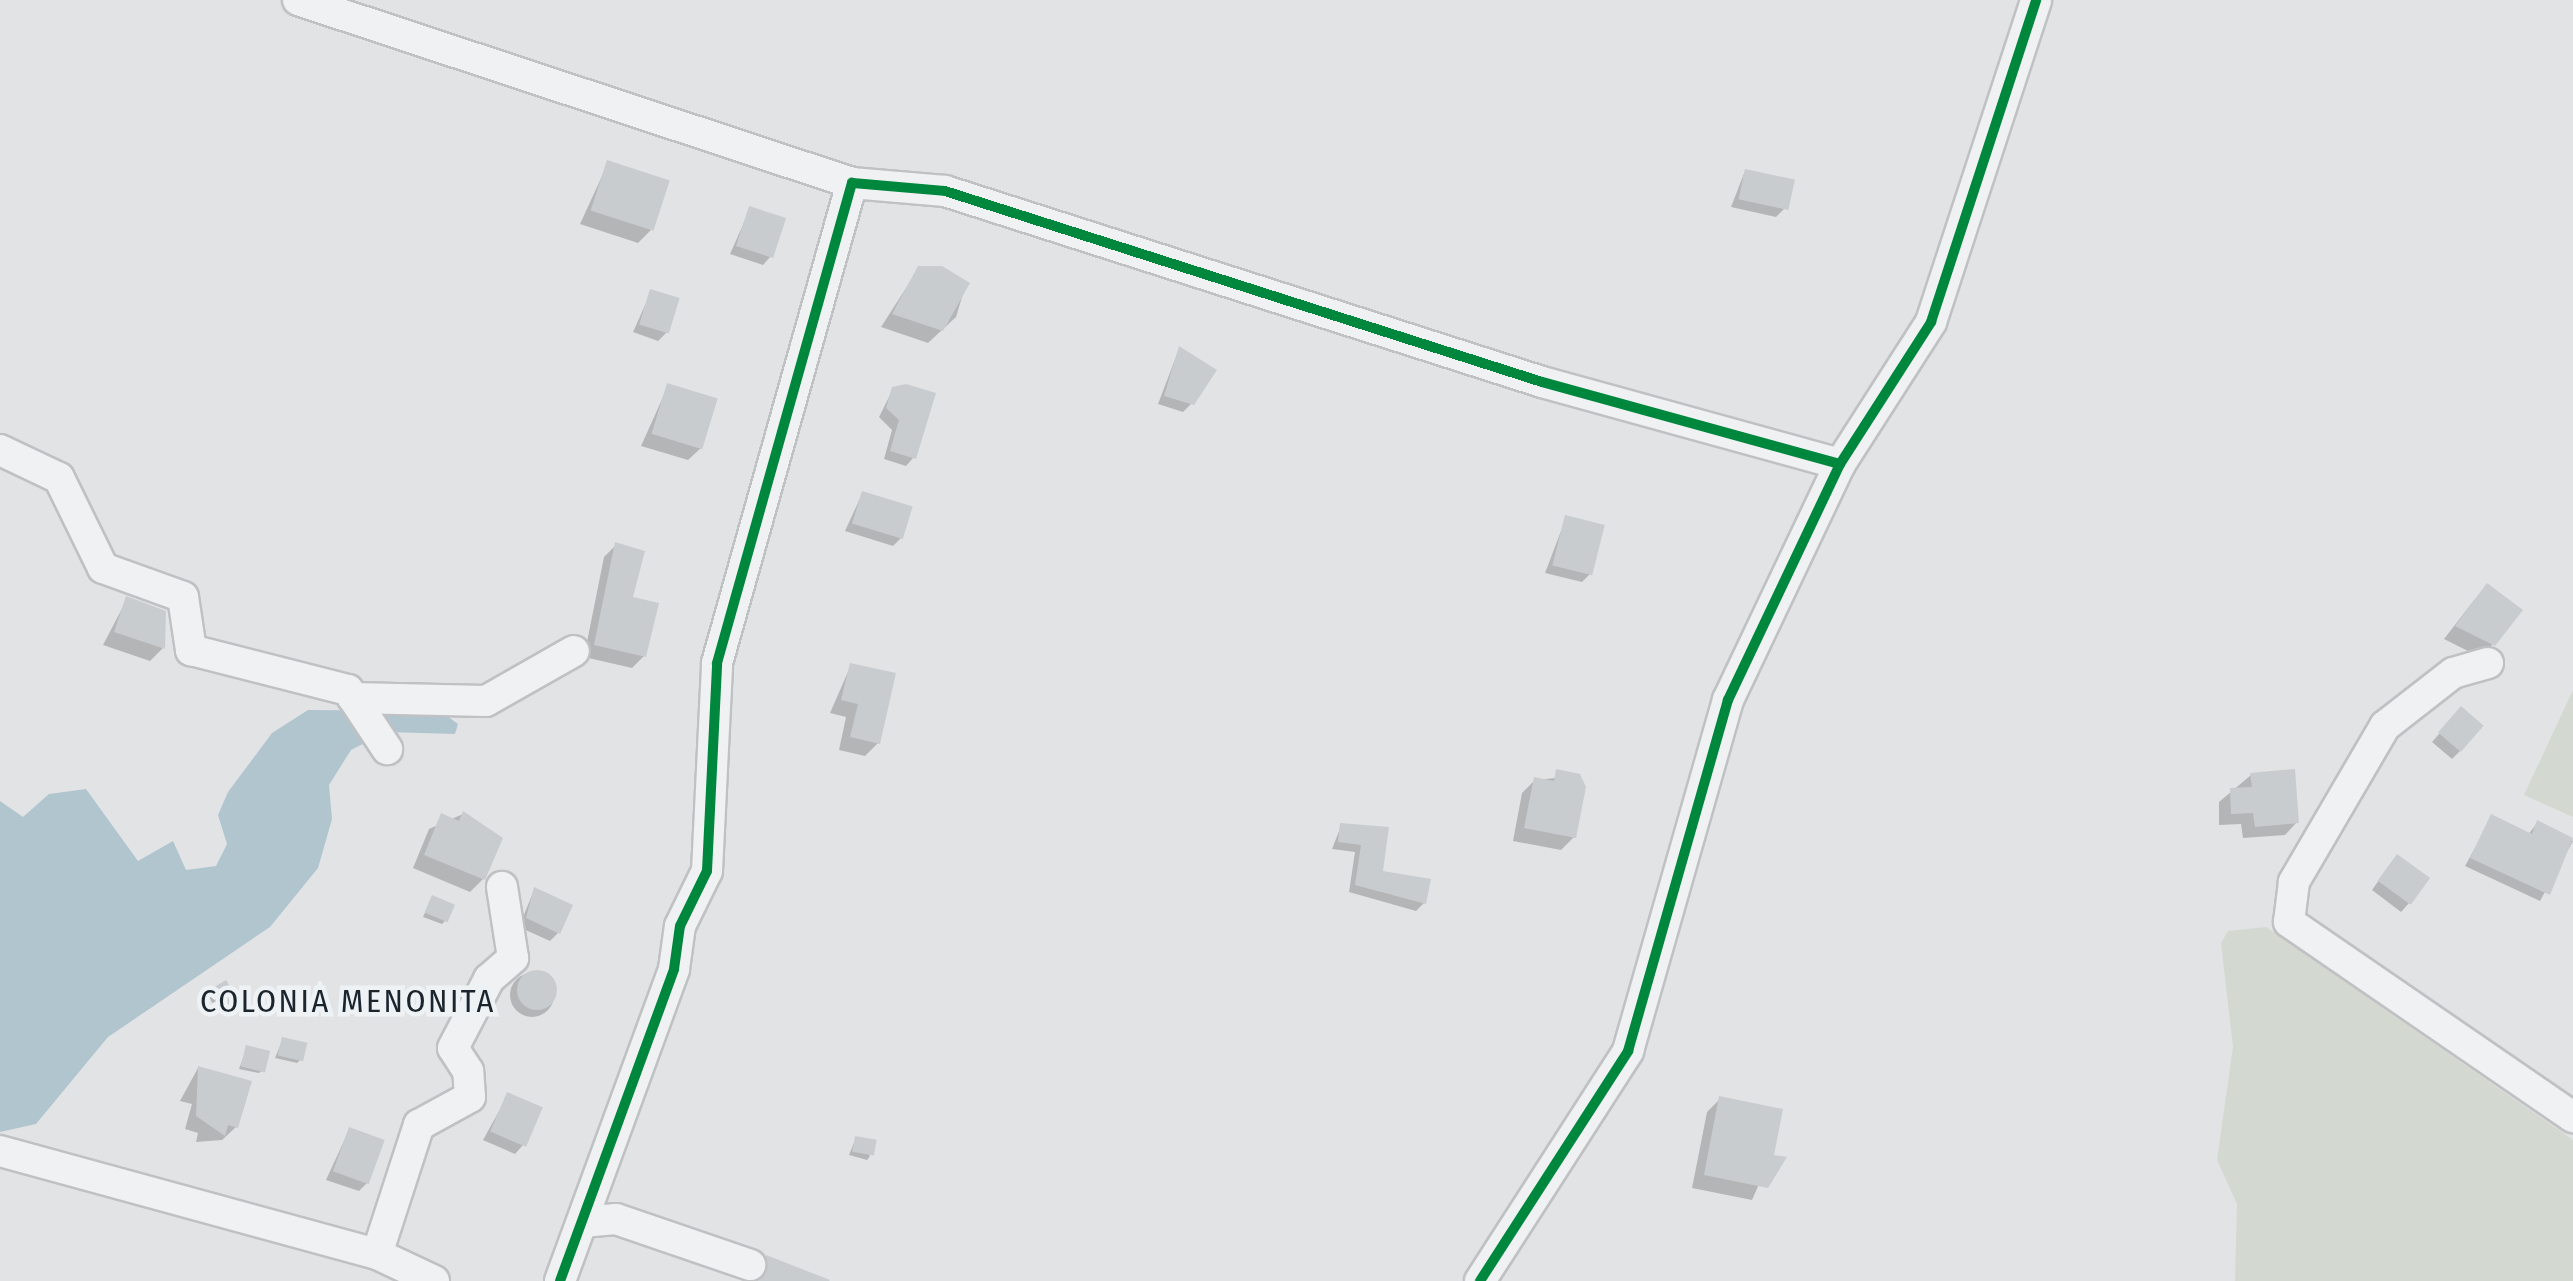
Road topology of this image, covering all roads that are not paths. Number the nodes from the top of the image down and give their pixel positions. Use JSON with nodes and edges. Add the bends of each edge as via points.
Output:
{"nodes":[{"id":1,"x":298,"y":0,"type":"edge"},
{"id":2,"x":2036,"y":0,"type":"edge"},
{"id":3,"x":852,"y":182,"type":"junction"},
{"id":4,"x":0,"y":450,"type":"edge"},
{"id":5,"x":1840,"y":464,"type":"junction"},
{"id":6,"x":574,"y":652,"type":"dead end"},
{"id":7,"x":2488,"y":663,"type":"dead end"},
{"id":8,"x":356,"y":702,"type":"junction"},
{"id":9,"x":387,"y":750,"type":"dead end"},
{"id":10,"x":502,"y":886,"type":"dead end"},
{"id":11,"x":2573,"y":1117,"type":"edge"},
{"id":12,"x":0,"y":1151,"type":"edge"},
{"id":13,"x":582,"y":1222,"type":"junction"},
{"id":14,"x":377,"y":1254,"type":"junction"},
{"id":15,"x":750,"y":1264,"type":"dead end"},
{"id":16,"x":434,"y":1281,"type":"edge"},
{"id":17,"x":560,"y":1281,"type":"edge"},
{"id":18,"x":1480,"y":1281,"type":"edge"}],
"edges":[{"from":1,"to":3,"type":"street"},
{"from":2,"to":5,"type":"street","via":[[1931,322]]},
{"from":3,"to":5,"type":"street","via":[[945,190],[1542,382]]},
{"from":3,"to":13,"type":"street","via":[[717,662],[708,871],[680,926],[674,968]]},
{"from":4,"to":8,"type":"street","via":[[60,478],[103,568],[182,597],[191,650],[246,670],[334,683]]},
{"from":5,"to":18,"type":"street","via":[[1728,700],[1628,1051]]},
{"from":6,"to":8,"type":"street","via":[[486,701]]},
{"from":7,"to":11,"type":"street","via":[[2453,673],[2384,726],[2294,882],[2289,922]]},
{"from":8,"to":9,"type":"street"},
{"from":10,"to":14,"type":"street","via":[[513,958],[489,979],[453,1048],[468,1071],[470,1098],[419,1125]]},
{"from":12,"to":14,"type":"street"},
{"from":13,"to":15,"type":"street","via":[[616,1218]]},
{"from":13,"to":17,"type":"street"},
{"from":14,"to":16,"type":"street"}]}
